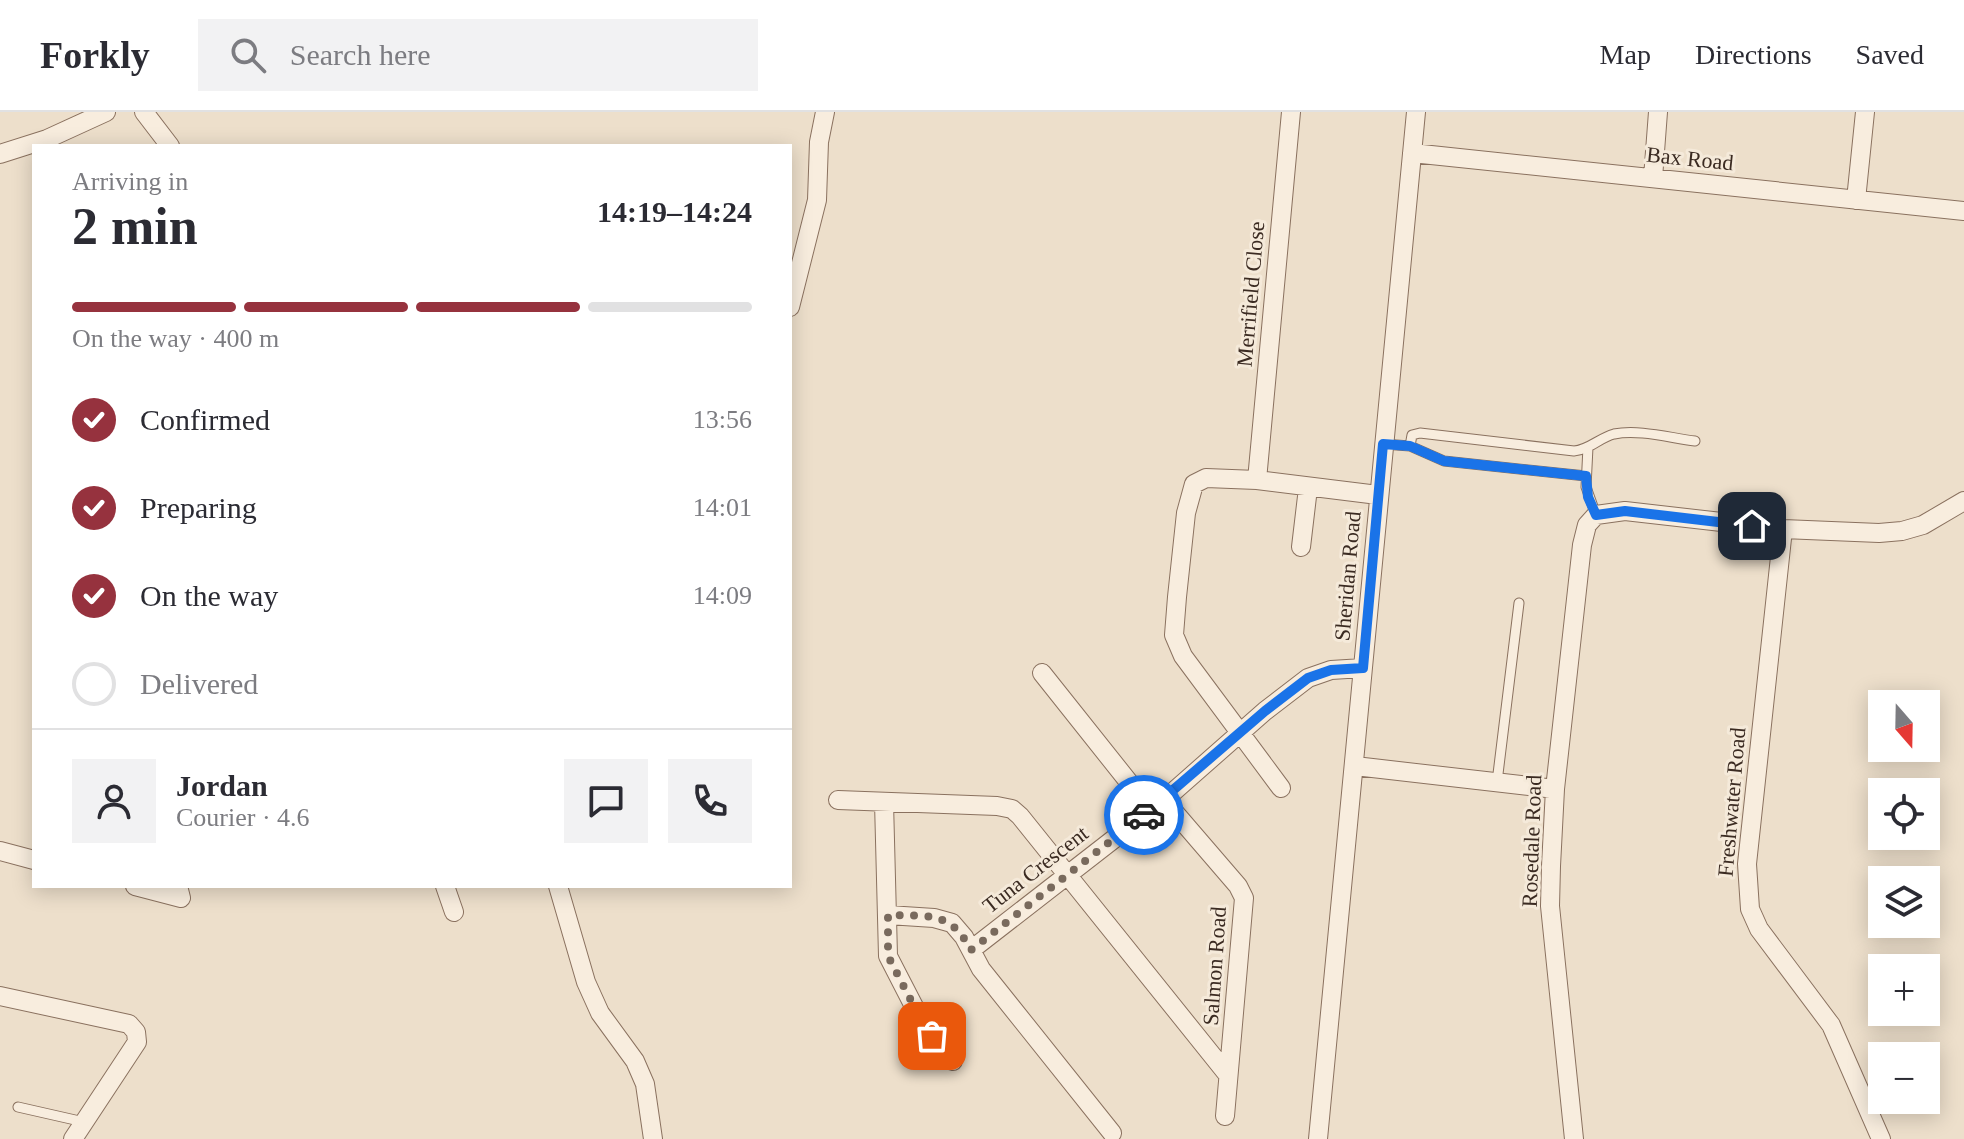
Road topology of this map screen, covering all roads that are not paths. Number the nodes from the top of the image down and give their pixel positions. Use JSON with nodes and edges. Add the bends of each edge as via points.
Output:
{"nodes":[{"id":1,"x":106,"y":112,"type":"edge"},
{"id":2,"x":144,"y":112,"type":"edge"},
{"id":3,"x":825,"y":112,"type":"edge"},
{"id":4,"x":1291,"y":112,"type":"edge"},
{"id":5,"x":1416,"y":112,"type":"edge"},
{"id":6,"x":1658,"y":112,"type":"edge"},
{"id":7,"x":1865,"y":112,"type":"edge"},
{"id":8,"x":35,"y":144,"type":"edge"},
{"id":9,"x":168,"y":144,"type":"edge"},
{"id":10,"x":32,"y":145,"type":"edge"},
{"id":11,"x":1412,"y":153,"type":"junction"},
{"id":12,"x":0,"y":154,"type":"edge"},
{"id":13,"x":1653,"y":178,"type":"junction"},
{"id":14,"x":1856,"y":200,"type":"junction"},
{"id":15,"x":1964,"y":211,"type":"edge"},
{"id":16,"x":792,"y":299,"type":"edge"},
{"id":17,"x":1695,"y":441,"type":"dead end"},
{"id":18,"x":1383,"y":444,"type":"junction"},
{"id":19,"x":1410,"y":446,"type":"junction"},
{"id":20,"x":1588,"y":447,"type":"junction"},
{"id":21,"x":1586,"y":476,"type":"junction"},
{"id":22,"x":1257,"y":480,"type":"junction"},
{"id":23,"x":1308,"y":488,"type":"junction"},
{"id":24,"x":1378,"y":495,"type":"junction"},
{"id":25,"x":1964,"y":501,"type":"edge"},
{"id":26,"x":1596,"y":515,"type":"junction"},
{"id":27,"x":1783,"y":529,"type":"junction"},
{"id":28,"x":1301,"y":547,"type":"dead end"},
{"id":29,"x":1519,"y":603,"type":"dead end"},
{"id":30,"x":1363,"y":668,"type":"junction"},
{"id":31,"x":1042,"y":673,"type":"dead end"},
{"id":32,"x":1242,"y":733,"type":"junction"},
{"id":33,"x":1355,"y":766,"type":"junction"},
{"id":34,"x":1497,"y":782,"type":"junction"},
{"id":35,"x":1281,"y":788,"type":"dead end"},
{"id":36,"x":1555,"y":789,"type":"junction"},
{"id":37,"x":838,"y":800,"type":"dead end"},
{"id":38,"x":884,"y":802,"type":"junction"},
{"id":39,"x":1158,"y":805,"type":"junction"},
{"id":40,"x":0,"y":851,"type":"edge"},
{"id":41,"x":32,"y":859,"type":"edge"},
{"id":42,"x":1067,"y":873,"type":"junction"},
{"id":43,"x":143,"y":888,"type":"edge"},
{"id":44,"x":178,"y":888,"type":"edge"},
{"id":45,"x":446,"y":888,"type":"edge"},
{"id":46,"x":559,"y":888,"type":"edge"},
{"id":47,"x":454,"y":912,"type":"dead end"},
{"id":48,"x":888,"y":915,"type":"junction"},
{"id":49,"x":971,"y":950,"type":"junction"},
{"id":50,"x":0,"y":996,"type":"edge"},
{"id":51,"x":953,"y":1061,"type":"dead end"},
{"id":52,"x":1228,"y":1075,"type":"junction"},
{"id":53,"x":18,"y":1107,"type":"dead end"},
{"id":54,"x":1225,"y":1116,"type":"dead end"},
{"id":55,"x":84,"y":1122,"type":"junction"},
{"id":56,"x":1112,"y":1133,"type":"dead end"},
{"id":57,"x":73,"y":1139,"type":"edge"},
{"id":58,"x":653,"y":1139,"type":"edge"},
{"id":59,"x":1318,"y":1139,"type":"edge"},
{"id":60,"x":1574,"y":1139,"type":"edge"},
{"id":61,"x":1881,"y":1139,"type":"edge"}],
"edges":[{"from":1,"to":8,"type":"street"},
{"from":2,"to":9,"type":"street"},
{"from":3,"to":16,"type":"street","via":[[817,200]]},
{"from":4,"to":22,"type":"street","name":"Merrifield Close"},
{"from":5,"to":11,"type":"street","name":"Sheridan Road"},
{"from":6,"to":13,"type":"street"},
{"from":7,"to":14,"type":"street"},
{"from":10,"to":12,"type":"street"},
{"from":11,"to":13,"type":"street","name":"Bax Road"},
{"from":11,"to":18,"type":"street","name":"Sheridan Road"},
{"from":13,"to":14,"type":"street","name":"Bax Road"},
{"from":14,"to":15,"type":"street","name":"Bax Road"},
{"from":17,"to":20,"type":"lane","via":[[1624,433]]},
{"from":18,"to":19,"type":"lane"},
{"from":18,"to":24,"type":"street","name":"Sheridan Road"},
{"from":19,"to":20,"type":"lane","via":[[1412,435],[1420,433],[1574,451]]},
{"from":19,"to":21,"type":"lane","via":[[1444,461]]},
{"from":20,"to":21,"type":"lane"},
{"from":21,"to":26,"type":"lane"},
{"from":22,"to":23,"type":"street"},
{"from":22,"to":32,"type":"street","via":[[1206,478],[1194,484],[1186,513],[1174,635]]},
{"from":23,"to":24,"type":"street"},
{"from":23,"to":28,"type":"street"},
{"from":24,"to":30,"type":"street","name":"Sheridan Road"},
{"from":25,"to":27,"type":"street","via":[[1902,531]]},
{"from":26,"to":27,"type":"street","via":[[1625,511]]},
{"from":26,"to":36,"type":"street","name":"Rosedale Road","via":[[1582,545]]},
{"from":27,"to":61,"type":"street","name":"Freshwater Road","via":[[1746,887],[1759,929],[1831,1025]]},
{"from":29,"to":34,"type":"lane"},
{"from":30,"to":32,"type":"street","name":"Tuna Crescent","via":[[1308,678]]},
{"from":30,"to":33,"type":"street","name":"Sheridan Road"},
{"from":31,"to":39,"type":"street","name":"Salmon Road"},
{"from":32,"to":35,"type":"street"},
{"from":32,"to":39,"type":"street","name":"Tuna Crescent"},
{"from":33,"to":34,"type":"street"},
{"from":33,"to":59,"type":"street","name":"Sheridan Road"},
{"from":34,"to":36,"type":"street"},
{"from":36,"to":60,"type":"street","name":"Rosedale Road","via":[[1550,906]]},
{"from":37,"to":38,"type":"street"},
{"from":38,"to":42,"type":"street","via":[[1012,809]]},
{"from":38,"to":48,"type":"street"},
{"from":39,"to":42,"type":"street","name":"Tuna Crescent"},
{"from":39,"to":52,"type":"street","name":"Salmon Road","via":[[1244,898]]},
{"from":40,"to":41,"type":"street"},
{"from":42,"to":49,"type":"street","name":"Tuna Crescent"},
{"from":42,"to":52,"type":"street"},
{"from":43,"to":44,"type":"street","via":[[181,898]]},
{"from":45,"to":47,"type":"street"},
{"from":46,"to":58,"type":"street","via":[[586,982],[645,1084]]},
{"from":48,"to":49,"type":"street","via":[[946,920]]},
{"from":48,"to":51,"type":"street","via":[[888,956],[896,975],[921,1020]]},
{"from":49,"to":56,"type":"street"},
{"from":50,"to":55,"type":"street","via":[[129,1024],[136,1032],[137,1042]]},
{"from":52,"to":54,"type":"street","name":"Salmon Road"},
{"from":53,"to":55,"type":"lane"},
{"from":55,"to":57,"type":"street"}]}
